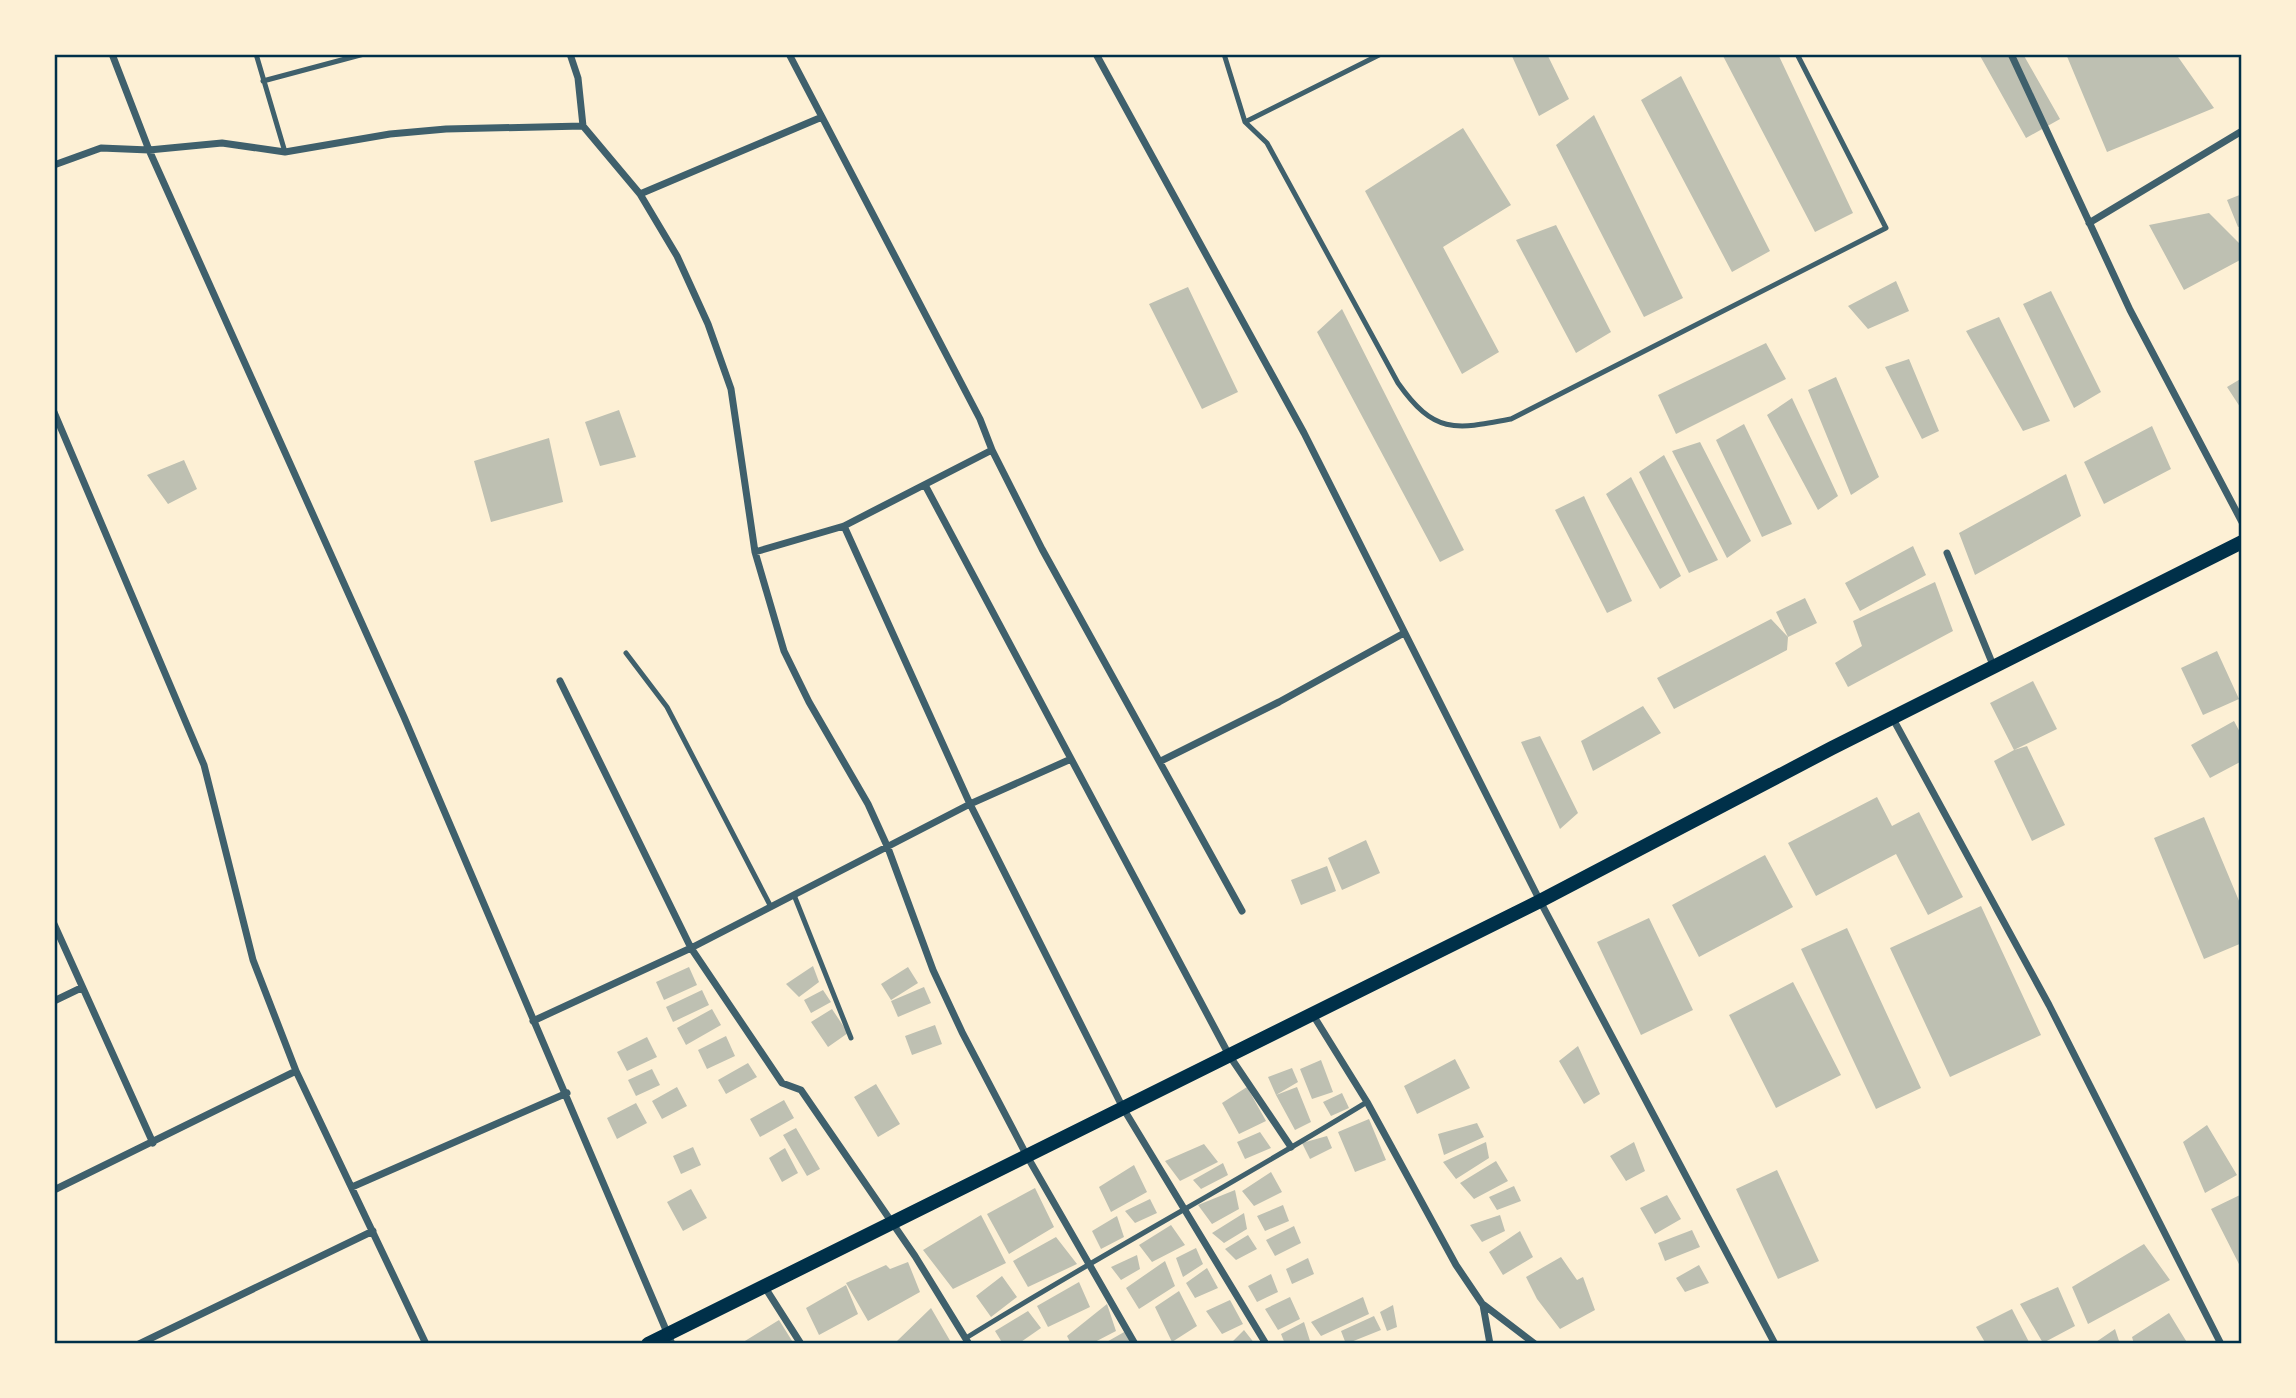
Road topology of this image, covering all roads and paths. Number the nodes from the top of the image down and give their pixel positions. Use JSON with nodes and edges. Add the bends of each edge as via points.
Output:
{"nodes":[{"id":1,"x":112,"y":54,"type":"edge"},
{"id":2,"x":256,"y":54,"type":"edge"},
{"id":3,"x":364,"y":54,"type":"edge"},
{"id":4,"x":570,"y":54,"type":"edge"},
{"id":5,"x":789,"y":54,"type":"edge"},
{"id":6,"x":1097,"y":54,"type":"edge"},
{"id":7,"x":1224,"y":54,"type":"edge"},
{"id":8,"x":1381,"y":54,"type":"edge"},
{"id":9,"x":1797,"y":54,"type":"edge"},
{"id":10,"x":2011,"y":54,"type":"edge"},
{"id":11,"x":352,"y":56,"type":"edge"},
{"id":12,"x":263,"y":81,"type":"junction"},
{"id":13,"x":822,"y":117,"type":"junction"},
{"id":14,"x":1245,"y":122,"type":"junction"},
{"id":15,"x":583,"y":126,"type":"junction"},
{"id":16,"x":2242,"y":131,"type":"edge"},
{"id":17,"x":149,"y":150,"type":"junction"},
{"id":18,"x":285,"y":152,"type":"junction"},
{"id":19,"x":54,"y":165,"type":"edge"},
{"id":20,"x":640,"y":194,"type":"junction"},
{"id":21,"x":2089,"y":223,"type":"junction"},
{"id":22,"x":54,"y":412,"type":"edge"},
{"id":23,"x":992,"y":450,"type":"junction"},
{"id":24,"x":925,"y":485,"type":"junction"},
{"id":25,"x":2242,"y":522,"type":"edge"},
{"id":26,"x":844,"y":526,"type":"junction"},
{"id":27,"x":2242,"y":542,"type":"edge"},
{"id":28,"x":755,"y":552,"type":"junction"},
{"id":29,"x":1947,"y":553,"type":"dead end"},
{"id":30,"x":1404,"y":633,"type":"junction"},
{"id":31,"x":626,"y":653,"type":"dead end"},
{"id":32,"x":1993,"y":666,"type":"junction"},
{"id":33,"x":560,"y":681,"type":"dead end"},
{"id":34,"x":1892,"y":718,"type":"junction"},
{"id":35,"x":1070,"y":759,"type":"junction"},
{"id":36,"x":1161,"y":761,"type":"junction"},
{"id":37,"x":970,"y":804,"type":"junction"},
{"id":38,"x":888,"y":848,"type":"junction"},
{"id":39,"x":794,"y":895,"type":"junction"},
{"id":40,"x":1540,"y":901,"type":"junction"},
{"id":41,"x":771,"y":907,"type":"junction"},
{"id":42,"x":1242,"y":911,"type":"dead end"},
{"id":43,"x":54,"y":924,"type":"edge"},
{"id":44,"x":691,"y":948,"type":"junction"},
{"id":45,"x":81,"y":988,"type":"junction"},
{"id":46,"x":54,"y":1001,"type":"edge"},
{"id":47,"x":1312,"y":1014,"type":"junction"},
{"id":48,"x":533,"y":1021,"type":"junction"},
{"id":49,"x":851,"y":1038,"type":"dead end"},
{"id":50,"x":1229,"y":1055,"type":"junction"},
{"id":51,"x":296,"y":1071,"type":"junction"},
{"id":52,"x":567,"y":1093,"type":"junction"},
{"id":53,"x":1367,"y":1102,"type":"junction"},
{"id":54,"x":1123,"y":1108,"type":"junction"},
{"id":55,"x":153,"y":1143,"type":"junction"},
{"id":56,"x":1290,"y":1147,"type":"junction"},
{"id":57,"x":1027,"y":1156,"type":"junction"},
{"id":58,"x":352,"y":1187,"type":"junction"},
{"id":59,"x":54,"y":1191,"type":"edge"},
{"id":60,"x":1185,"y":1209,"type":"junction"},
{"id":61,"x":892,"y":1223,"type":"junction"},
{"id":62,"x":373,"y":1231,"type":"junction"},
{"id":63,"x":1088,"y":1262,"type":"junction"},
{"id":64,"x":764,"y":1286,"type":"junction"},
{"id":65,"x":1483,"y":1305,"type":"junction"},
{"id":66,"x":669,"y":1339,"type":"edge"},
{"id":67,"x":967,"y":1341,"type":"edge"},
{"id":68,"x":2219,"y":1343,"type":"edge"},
{"id":69,"x":139,"y":1344,"type":"edge"},
{"id":70,"x":426,"y":1344,"type":"edge"},
{"id":71,"x":648,"y":1344,"type":"edge"},
{"id":72,"x":801,"y":1344,"type":"edge"},
{"id":73,"x":1135,"y":1344,"type":"edge"},
{"id":74,"x":1266,"y":1344,"type":"edge"},
{"id":75,"x":1490,"y":1344,"type":"edge"},
{"id":76,"x":1535,"y":1344,"type":"edge"},
{"id":77,"x":1775,"y":1344,"type":"edge"}],
"edges":[{"from":1,"to":17,"type":"street"},
{"from":2,"to":12,"type":"lane"},
{"from":3,"to":11,"type":"lane"},
{"from":4,"to":15,"type":"street","via":[[578,78]]},
{"from":5,"to":13,"type":"street"},
{"from":6,"to":30,"type":"street","via":[[1304,433]]},
{"from":7,"to":14,"type":"lane"},
{"from":8,"to":14,"type":"lane"},
{"from":9,"to":14,"type":"lane","via":[[1886,228],[1511,418],[1457,428],[1436,422],[1413,404],[1398,383],[1267,143]]},
{"from":10,"to":21,"type":"street"},
{"from":11,"to":12,"type":"lane"},
{"from":12,"to":18,"type":"lane"},
{"from":13,"to":20,"type":"street"},
{"from":13,"to":23,"type":"street"},
{"from":15,"to":18,"type":"street","via":[[446,129]]},
{"from":15,"to":20,"type":"street"},
{"from":16,"to":21,"type":"street"},
{"from":17,"to":18,"type":"street","via":[[222,143]]},
{"from":17,"to":19,"type":"street","via":[[101,148]]},
{"from":17,"to":48,"type":"street","via":[[404,716]]},
{"from":20,"to":28,"type":"street","via":[[677,256],[731,389]]},
{"from":21,"to":25,"type":"street"},
{"from":22,"to":51,"type":"street","via":[[204,765],[253,960]]},
{"from":23,"to":24,"type":"street"},
{"from":23,"to":36,"type":"street"},
{"from":24,"to":26,"type":"street"},
{"from":24,"to":35,"type":"street"},
{"from":26,"to":28,"type":"street"},
{"from":26,"to":37,"type":"street"},
{"from":27,"to":32,"type":"main road"},
{"from":28,"to":38,"type":"street","via":[[784,651]]},
{"from":29,"to":32,"type":"street"},
{"from":30,"to":36,"type":"street"},
{"from":30,"to":40,"type":"street"},
{"from":31,"to":41,"type":"lane","via":[[667,707]]},
{"from":32,"to":34,"type":"main road"},
{"from":33,"to":44,"type":"street"},
{"from":34,"to":40,"type":"main road"},
{"from":34,"to":68,"type":"street","via":[[2049,1005]]},
{"from":35,"to":37,"type":"street"},
{"from":35,"to":50,"type":"street"},
{"from":36,"to":42,"type":"street"},
{"from":37,"to":38,"type":"street"},
{"from":37,"to":54,"type":"street"},
{"from":38,"to":39,"type":"street"},
{"from":38,"to":57,"type":"street","via":[[933,970]]},
{"from":39,"to":41,"type":"street"},
{"from":39,"to":49,"type":"lane"},
{"from":40,"to":47,"type":"main road"},
{"from":40,"to":77,"type":"street"},
{"from":41,"to":44,"type":"street"},
{"from":43,"to":45,"type":"street"},
{"from":44,"to":48,"type":"street"},
{"from":44,"to":61,"type":"street","via":[[782,1083],[801,1090]]},
{"from":45,"to":46,"type":"street"},
{"from":45,"to":55,"type":"street"},
{"from":47,"to":50,"type":"main road"},
{"from":47,"to":53,"type":"street"},
{"from":48,"to":52,"type":"street"},
{"from":50,"to":54,"type":"main road"},
{"from":50,"to":56,"type":"street"},
{"from":51,"to":55,"type":"street"},
{"from":51,"to":58,"type":"street"},
{"from":52,"to":58,"type":"street"},
{"from":52,"to":66,"type":"street"},
{"from":53,"to":56,"type":"lane"},
{"from":53,"to":65,"type":"street"},
{"from":54,"to":57,"type":"main road"},
{"from":54,"to":60,"type":"street"},
{"from":55,"to":59,"type":"street"},
{"from":56,"to":60,"type":"lane"},
{"from":57,"to":61,"type":"main road"},
{"from":57,"to":63,"type":"street"},
{"from":58,"to":62,"type":"street"},
{"from":60,"to":63,"type":"lane"},
{"from":60,"to":74,"type":"street"},
{"from":61,"to":64,"type":"main road"},
{"from":61,"to":67,"type":"street"},
{"from":62,"to":69,"type":"street"},
{"from":62,"to":70,"type":"street"},
{"from":63,"to":67,"type":"lane"},
{"from":63,"to":73,"type":"street"},
{"from":64,"to":66,"type":"main road"},
{"from":64,"to":72,"type":"street"},
{"from":65,"to":75,"type":"street"},
{"from":65,"to":76,"type":"street"},
{"from":66,"to":71,"type":"main road"}]}
